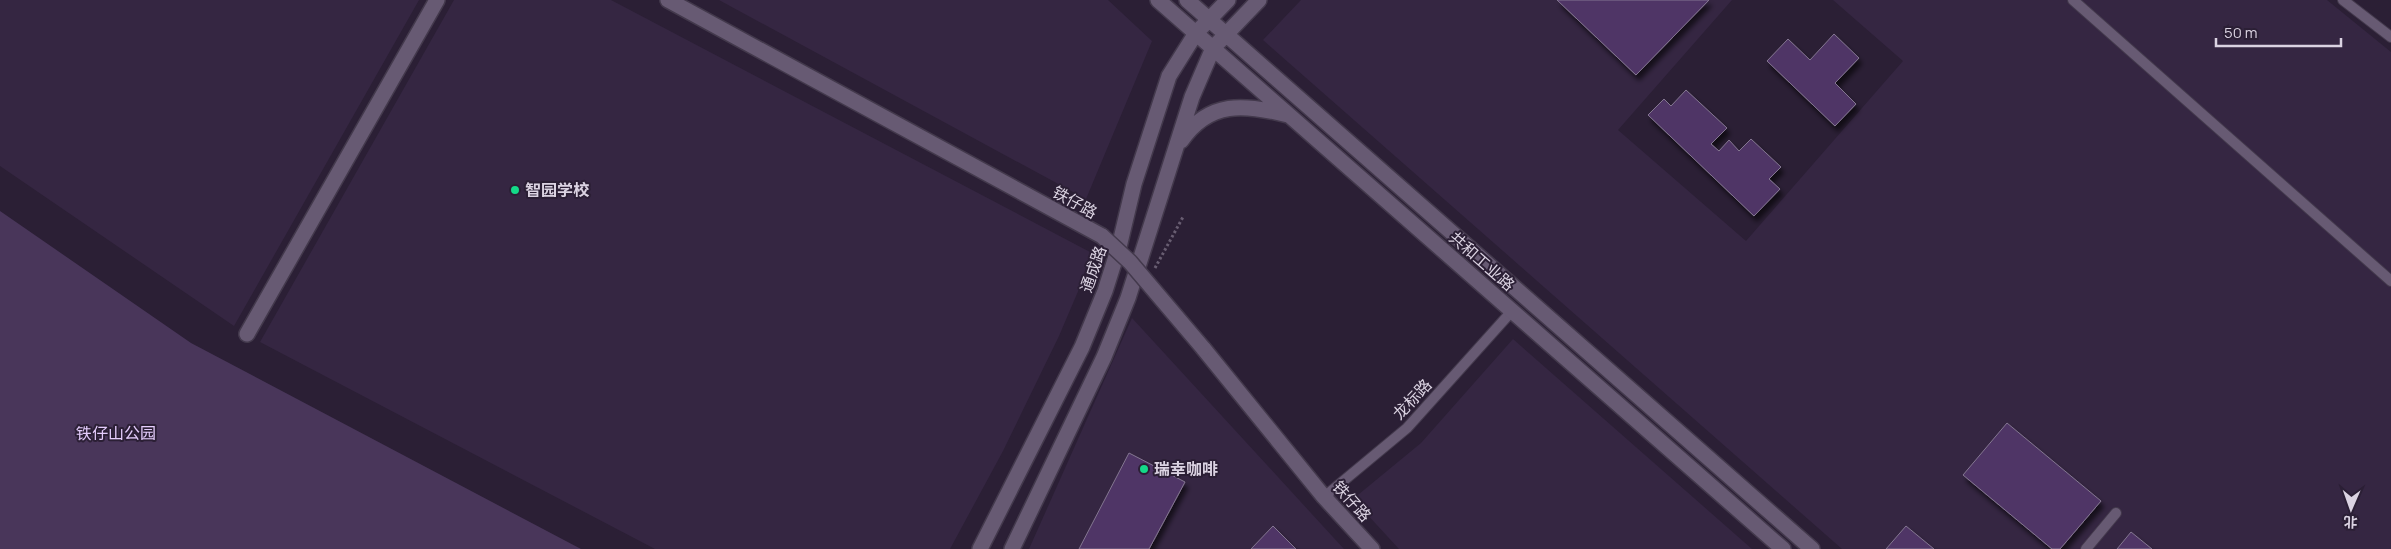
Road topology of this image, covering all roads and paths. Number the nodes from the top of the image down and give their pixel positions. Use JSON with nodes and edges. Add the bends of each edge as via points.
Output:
{"nodes":[{"id":1,"x":437,"y":0,"type":"edge"},
{"id":2,"x":668,"y":0,"type":"edge"},
{"id":3,"x":1158,"y":0,"type":"edge"},
{"id":4,"x":1187,"y":0,"type":"edge"},
{"id":5,"x":1228,"y":0,"type":"edge"},
{"id":6,"x":1259,"y":0,"type":"edge"},
{"id":7,"x":2073,"y":0,"type":"edge"},
{"id":8,"x":2344,"y":0,"type":"edge"},
{"id":9,"x":1210,"y":19,"type":"junction"},
{"id":10,"x":1196,"y":33,"type":"junction"},
{"id":11,"x":1226,"y":34,"type":"junction"},
{"id":12,"x":2391,"y":37,"type":"edge"},
{"id":13,"x":1213,"y":48,"type":"junction"},
{"id":14,"x":1290,"y":116,"type":"junction"},
{"id":15,"x":1176,"y":148,"type":"junction"},
{"id":16,"x":1183,"y":217,"type":"dead end"},
{"id":17,"x":2391,"y":281,"type":"edge"},
{"id":18,"x":1148,"y":282,"type":"junction"},
{"id":19,"x":1512,"y":311,"type":"junction"},
{"id":20,"x":247,"y":334,"type":"dead end"},
{"id":21,"x":1324,"y":497,"type":"junction"},
{"id":22,"x":2116,"y":513,"type":"dead end"},
{"id":23,"x":980,"y":549,"type":"edge"},
{"id":24,"x":1012,"y":549,"type":"edge"},
{"id":25,"x":1372,"y":549,"type":"edge"},
{"id":26,"x":1783,"y":549,"type":"edge"},
{"id":27,"x":1812,"y":549,"type":"edge"},
{"id":28,"x":2086,"y":549,"type":"edge"}],
"edges":[{"from":1,"to":20,"type":"street"},
{"from":2,"to":18,"type":"street","name":"铁仔路","bridge":true,"via":[[1102,236]]},
{"from":3,"to":10,"type":"street","name":"共和工业路"},
{"from":4,"to":9,"type":"street","name":"共和工业路"},
{"from":5,"to":9,"type":"street","name":"通成路"},
{"from":6,"to":11,"type":"street"},
{"from":7,"to":17,"type":"lane"},
{"from":8,"to":12,"type":"lane"},
{"from":9,"to":10,"type":"street","name":"通成路"},
{"from":9,"to":11,"type":"street","name":"共和工业路"},
{"from":10,"to":13,"type":"street","name":"共和工业路"},
{"from":10,"to":23,"type":"street","name":"通成路","via":[[1169,76],[1134,184],[1108,283],[1082,347]]},
{"from":11,"to":13,"type":"street"},
{"from":11,"to":27,"type":"street","name":"共和工业路"},
{"from":13,"to":14,"type":"street","name":"共和工业路"},
{"from":13,"to":15,"type":"street","via":[[1192,97]]},
{"from":14,"to":15,"type":"street","via":[[1244,107],[1224,108],[1189,129]]},
{"from":14,"to":19,"type":"street","name":"共和工业路"},
{"from":15,"to":24,"type":"street","via":[[1128,298],[1104,357]]},
{"from":16,"to":18,"type":"path"},
{"from":18,"to":21,"type":"street","name":"铁仔路","bridge":true},
{"from":19,"to":21,"type":"lane","name":"龙标路","via":[[1407,428]]},
{"from":19,"to":26,"type":"street","name":"共和工业路"},
{"from":21,"to":25,"type":"street","name":"铁仔路"},
{"from":22,"to":28,"type":"lane"}]}
